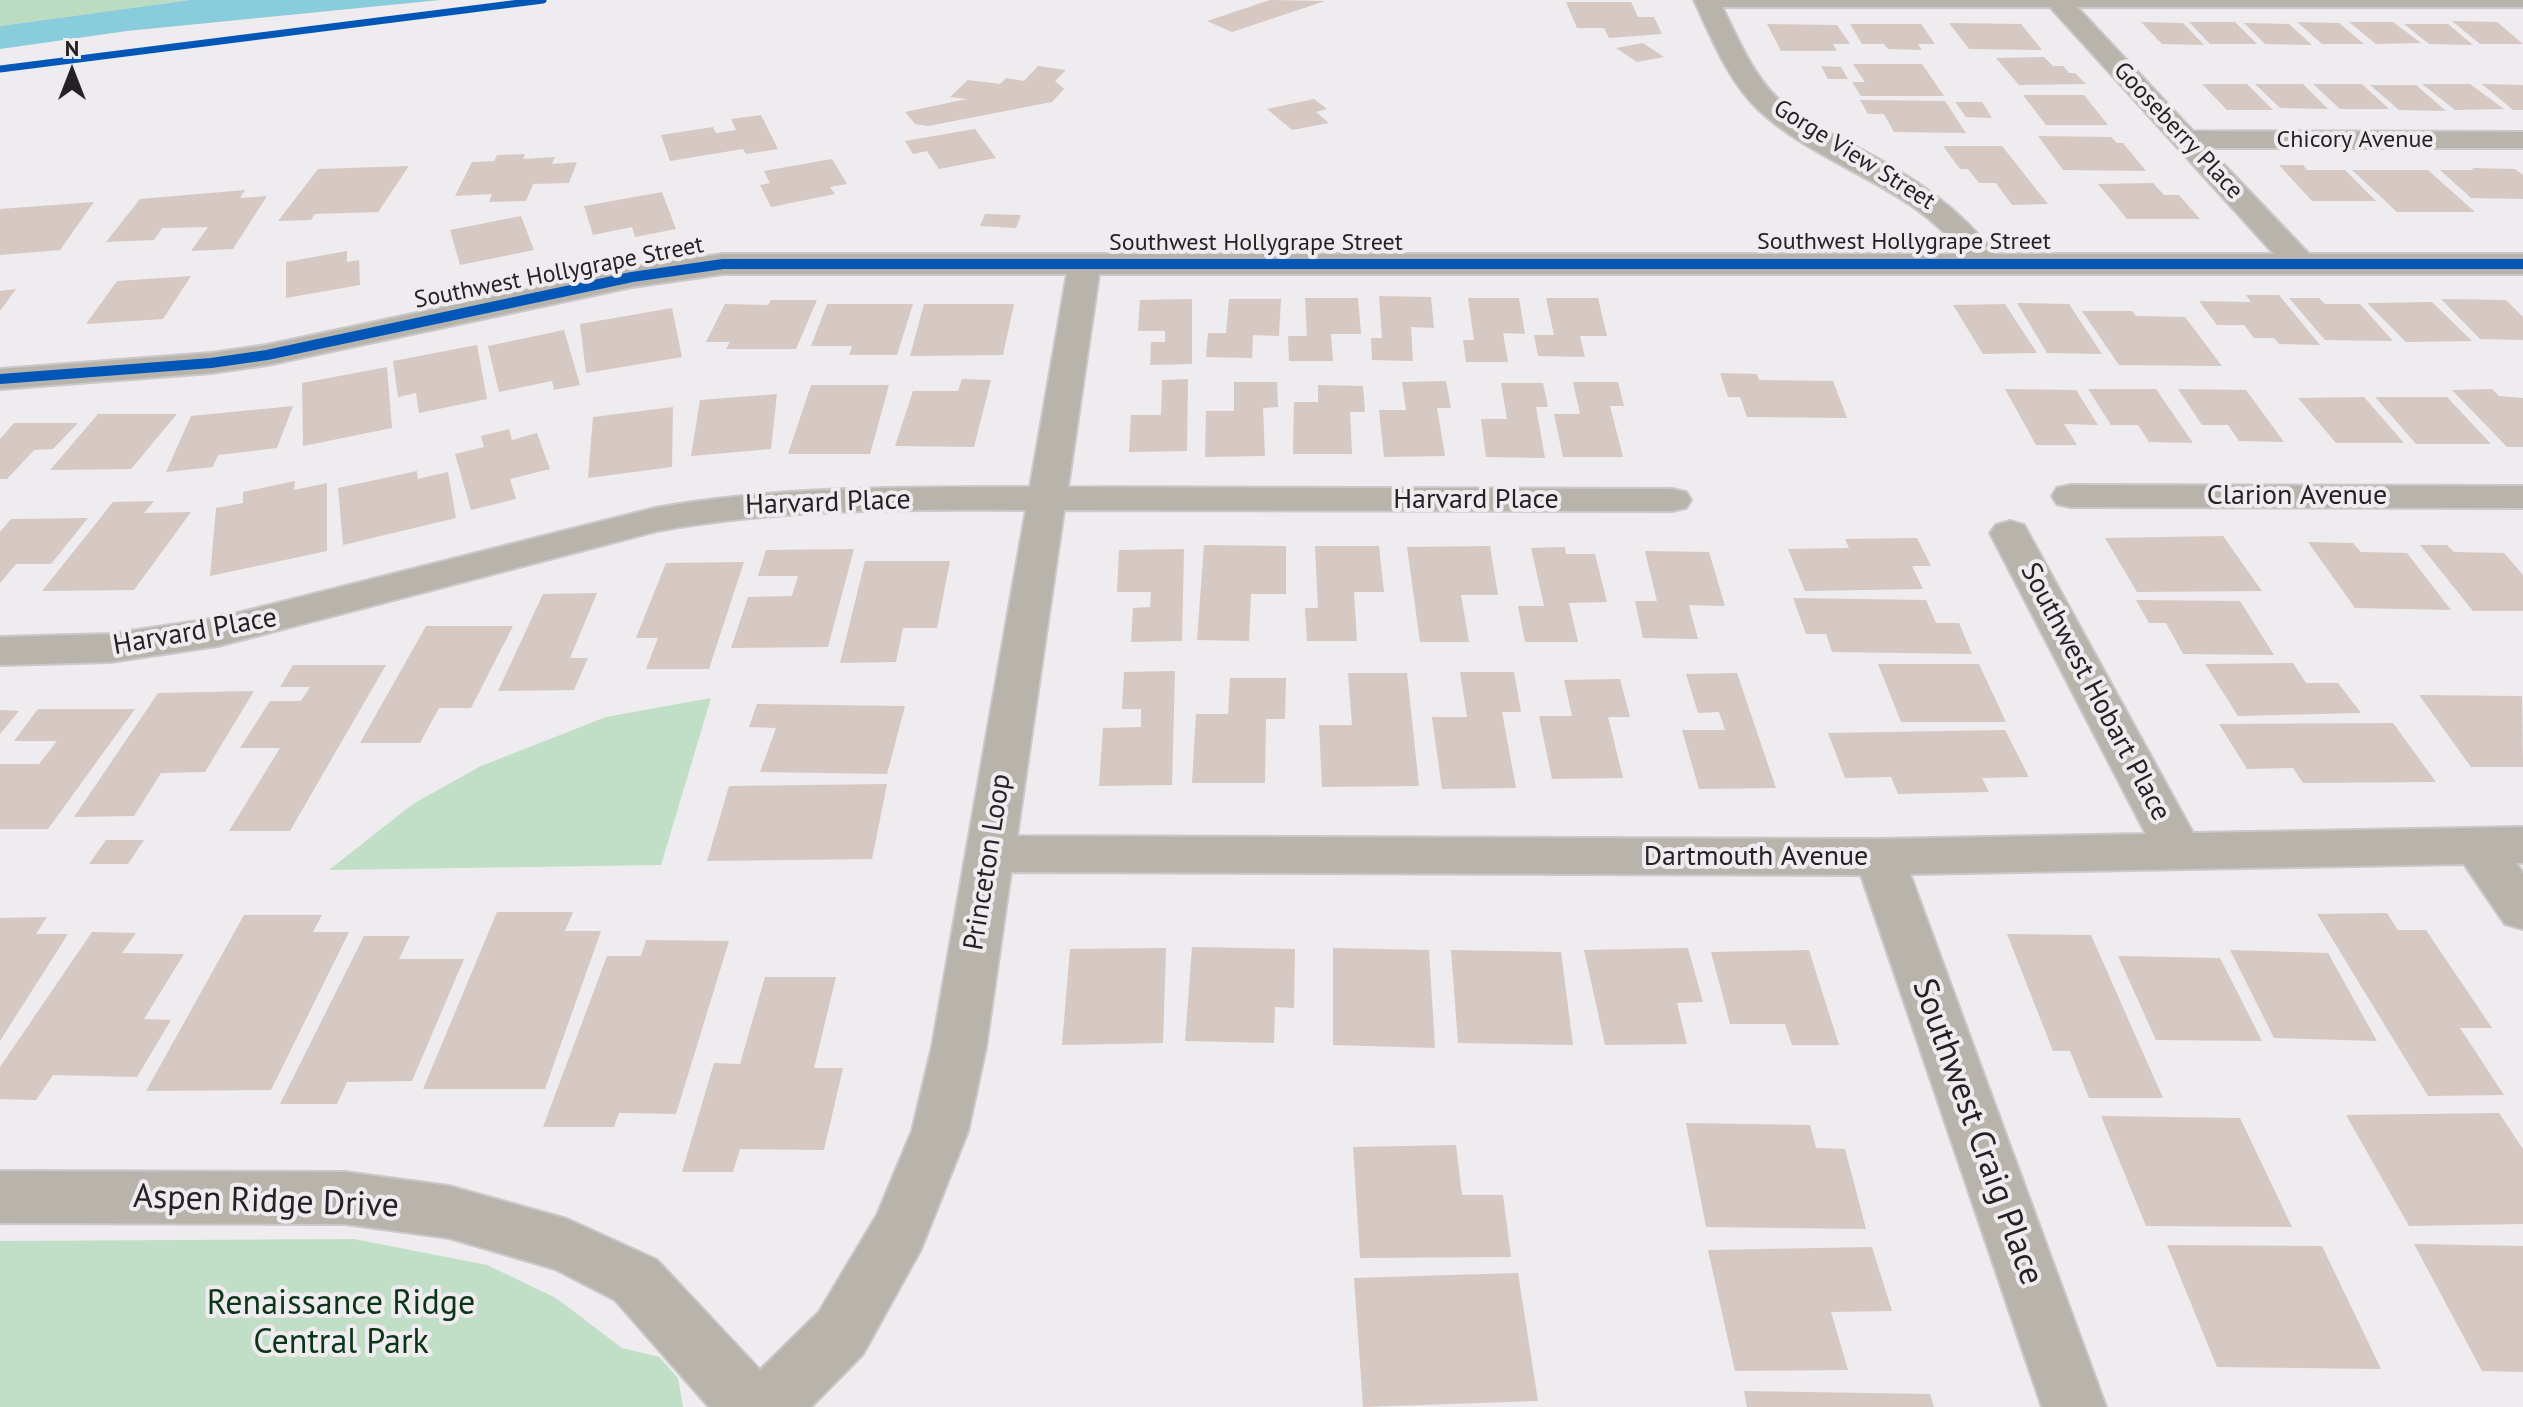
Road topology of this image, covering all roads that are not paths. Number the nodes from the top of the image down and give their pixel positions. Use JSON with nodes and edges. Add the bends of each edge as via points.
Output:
{"nodes":[{"id":1,"x":1706,"y":0,"type":"edge"},
{"id":2,"x":2057,"y":0,"type":"edge"},
{"id":3,"x":2523,"y":0,"type":"edge"},
{"id":4,"x":2186,"y":139,"type":"junction"},
{"id":5,"x":2523,"y":140,"type":"edge"},
{"id":6,"x":2299,"y":263,"type":"junction"},
{"id":7,"x":1986,"y":264,"type":"junction"},
{"id":8,"x":2523,"y":264,"type":"edge"},
{"id":9,"x":1084,"y":266,"type":"junction"},
{"id":10,"x":0,"y":379,"type":"edge"},
{"id":11,"x":2071,"y":496,"type":"dead end"},
{"id":12,"x":2523,"y":497,"type":"edge"},
{"id":13,"x":1046,"y":499,"type":"junction"},
{"id":14,"x":1672,"y":500,"type":"dead end"},
{"id":15,"x":2010,"y":533,"type":"dead end"},
{"id":16,"x":0,"y":651,"type":"edge"},
{"id":17,"x":2476,"y":845,"type":"junction"},
{"id":18,"x":2523,"y":845,"type":"edge"},
{"id":19,"x":2179,"y":851,"type":"junction"},
{"id":20,"x":989,"y":854,"type":"junction"},
{"id":21,"x":1879,"y":857,"type":"junction"},
{"id":22,"x":2523,"y":910,"type":"edge"},
{"id":23,"x":0,"y":1197,"type":"edge"},
{"id":24,"x":751,"y":1407,"type":"edge"},
{"id":25,"x":767,"y":1407,"type":"edge"},
{"id":26,"x":2074,"y":1407,"type":"edge"}],
"edges":[{"from":1,"to":2,"type":"street"},
{"from":1,"to":7,"type":"street","name":"Gorge View Street","via":[[1749,82],[1778,112],[1944,212]]},
{"from":2,"to":3,"type":"street"},
{"from":2,"to":4,"type":"street","name":"Gooseberry Place"},
{"from":4,"to":5,"type":"street","name":"Chicory Avenue"},
{"from":4,"to":6,"type":"street","name":"Gooseberry Place"},
{"from":6,"to":7,"type":"street","name":"Southwest Hollygrape Street"},
{"from":6,"to":8,"type":"street","name":"Southwest Hollygrape Street"},
{"from":7,"to":9,"type":"street","name":"Southwest Hollygrape Street"},
{"from":9,"to":10,"type":"street","name":"Southwest Hollygrape Street","via":[[723,264],[632,277],[267,355]]},
{"from":9,"to":13,"type":"street","name":"Princeton Loop"},
{"from":11,"to":12,"type":"street","name":"Clarion Avenue"},
{"from":13,"to":14,"type":"street","name":"Harvard Place"},
{"from":13,"to":16,"type":"street","name":"Harvard Place","via":[[720,507],[218,632],[124,647]]},
{"from":13,"to":20,"type":"street","name":"Princeton Loop"},
{"from":15,"to":19,"type":"street","name":"Southwest Hobart Place"},
{"from":17,"to":18,"type":"street","name":"Dartmouth Avenue"},
{"from":17,"to":19,"type":"street","name":"Dartmouth Avenue"},
{"from":17,"to":22,"type":"street"},
{"from":19,"to":21,"type":"street","name":"Dartmouth Avenue"},
{"from":20,"to":21,"type":"street","name":"Dartmouth Avenue"},
{"from":20,"to":25,"type":"street","name":"Princeton Loop","via":[[959,1047],[940,1131],[900,1230],[841,1333]]},
{"from":21,"to":26,"type":"street","name":"Southwest Craig Place"},
{"from":23,"to":24,"type":"street","name":"Aspen Ridge Drive","via":[[345,1198],[449,1212],[567,1246],[636,1280]]}]}
